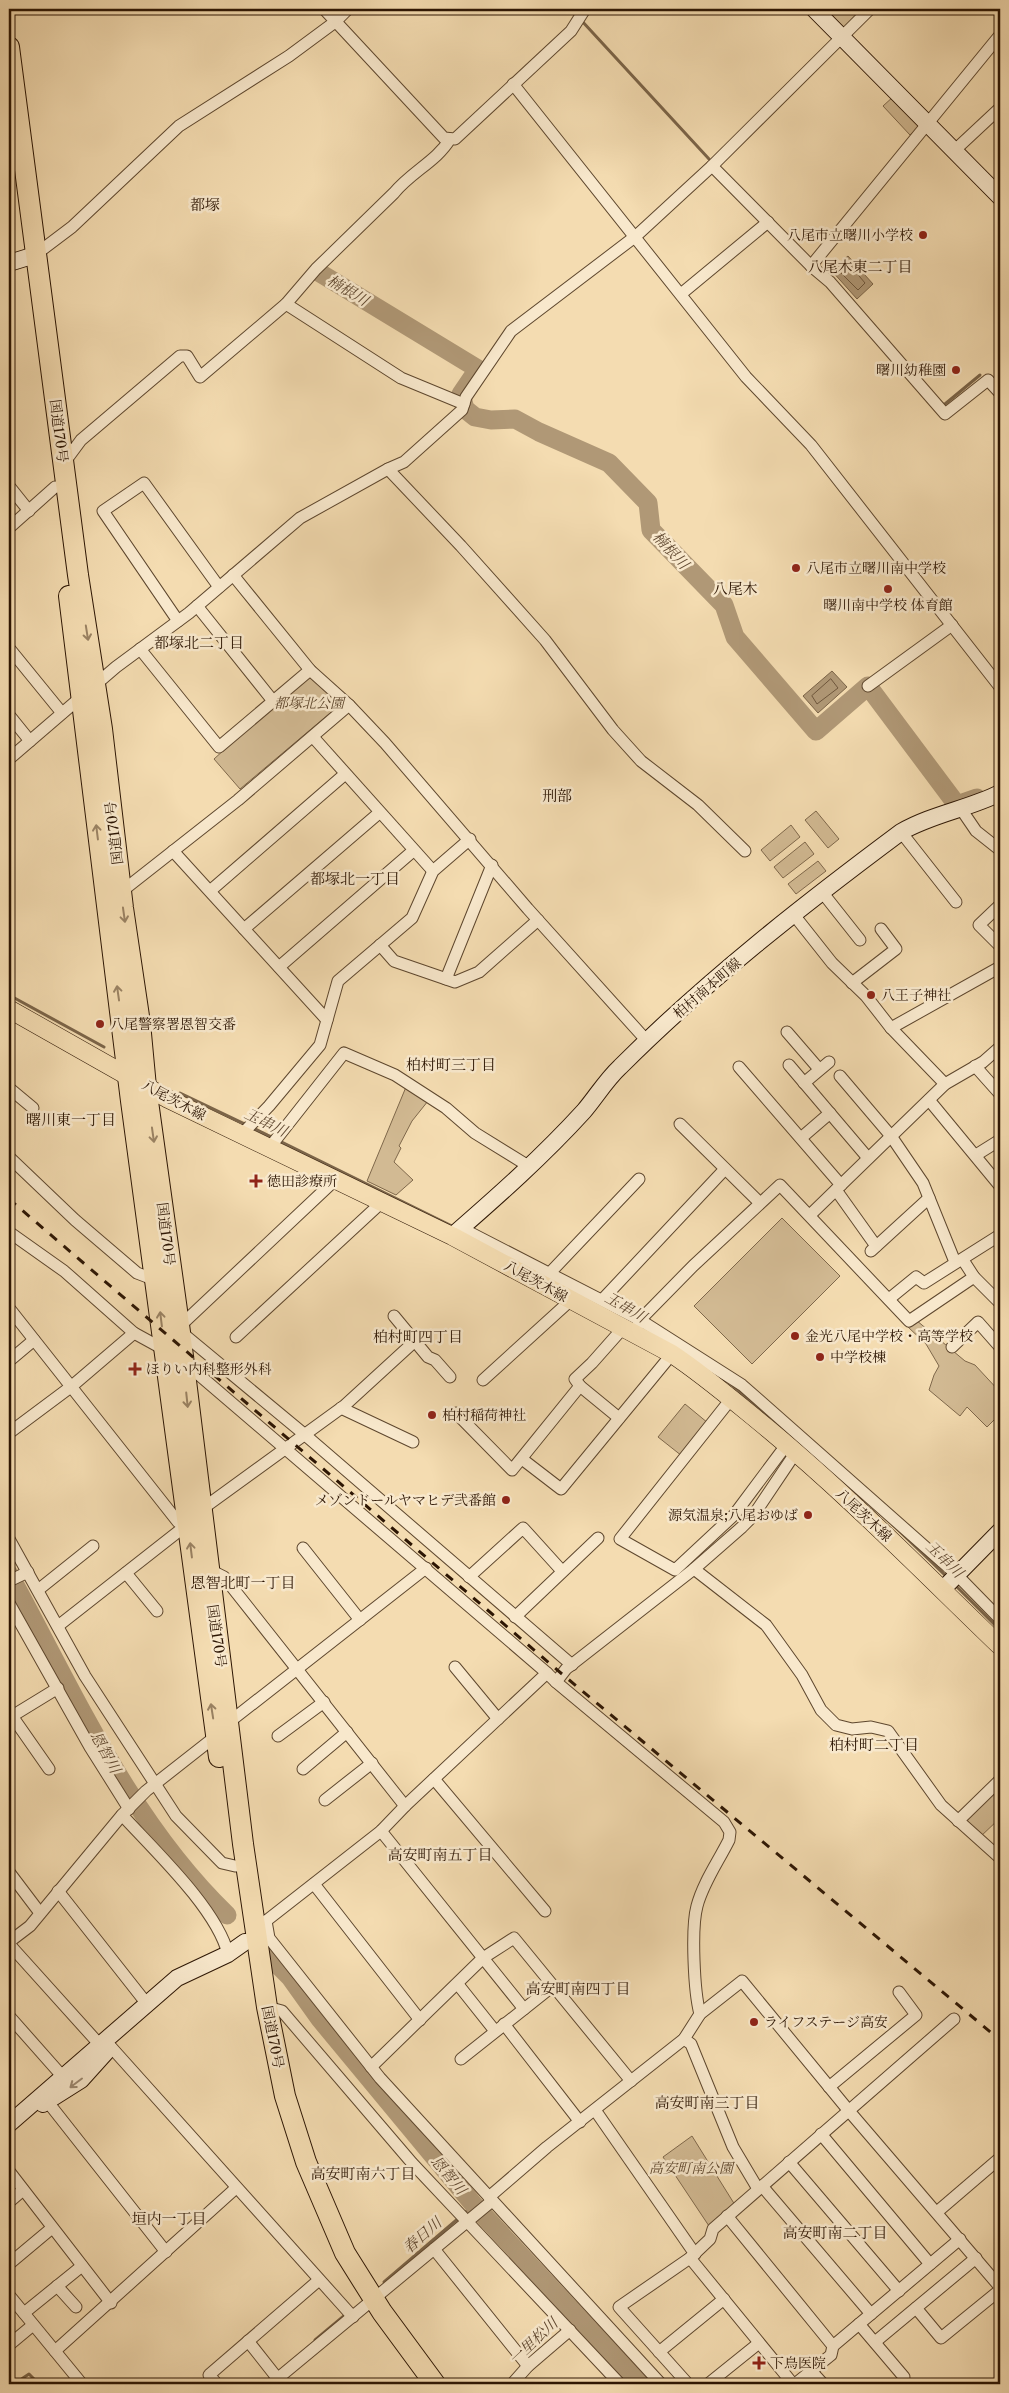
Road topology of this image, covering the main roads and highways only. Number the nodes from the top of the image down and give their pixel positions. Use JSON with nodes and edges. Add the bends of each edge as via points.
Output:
{"nodes":[{"id":1,"x":9,"y":47,"type":"edge"},
{"id":2,"x":9,"y":133,"type":"edge"},
{"id":3,"x":23,"y":259,"type":"edge"},
{"id":4,"x":88,"y":691,"type":"junction"},
{"id":5,"x":9,"y":1008,"type":"edge"},
{"id":6,"x":129,"y":1076,"type":"junction"},
{"id":7,"x":146,"y":1087,"type":"junction"},
{"id":8,"x":164,"y":1281,"type":"junction"},
{"id":9,"x":192,"y":1518,"type":"junction"},
{"id":10,"x":1000,"y":1646,"type":"edge"},
{"id":11,"x":222,"y":1730,"type":"junction"},
{"id":12,"x":247,"y":1941,"type":"junction"},
{"id":13,"x":363,"y":2307,"type":"junction"},
{"id":14,"x":420,"y":2384,"type":"edge"},
{"id":15,"x":435,"y":2384,"type":"edge"}],
"edges":[{"from":1,"to":3,"type":"highway","name":"国道170号"},
{"from":2,"to":3,"type":"highway","name":"国道170号"},
{"from":3,"to":4,"type":"highway","name":"国道170号"},
{"from":3,"to":4,"type":"highway","name":"国道170号","one_way":true,"via":[[64,464]]},
{"from":6,"to":4,"type":"highway","name":"国道170号","one_way":true},
{"from":4,"to":7,"type":"highway","name":"国道170号","one_way":true,"via":[[121,892]]},
{"from":5,"to":6,"type":"main road","name":"八尾茨木線"},
{"from":6,"to":7,"type":"main road","name":"八尾茨木線"},
{"from":6,"to":8,"type":"highway","name":"国道170号"},
{"from":7,"to":8,"type":"highway","name":"国道170号","one_way":true},
{"from":7,"to":10,"type":"main road","name":"八尾茨木線","via":[[381,1203],[457,1232],[546,1278],[570,1300],[634,1327],[694,1368],[950,1582]]},
{"from":9,"to":8,"type":"highway","name":"国道170号","one_way":true,"via":[[165,1350]]},
{"from":8,"to":9,"type":"highway","name":"国道170号","one_way":true,"via":[[180,1329]]},
{"from":11,"to":9,"type":"highway","name":"国道170号","one_way":true},
{"from":9,"to":11,"type":"highway","name":"国道170号","via":[[208,1569]]},
{"from":11,"to":12,"type":"highway","name":"国道170号"},
{"from":11,"to":12,"type":"highway","name":"国道170号","via":[[235,1866]]},
{"from":12,"to":13,"type":"highway","name":"国道170号","via":[[262,1973],[285,2096],[306,2162],[345,2253]]},
{"from":12,"to":13,"type":"highway","name":"国道170号","via":[[255,2010],[274,2098],[296,2167],[336,2258]]},
{"from":13,"to":14,"type":"highway","name":"国道170号"},
{"from":13,"to":15,"type":"highway","name":"国道170号"}]}
